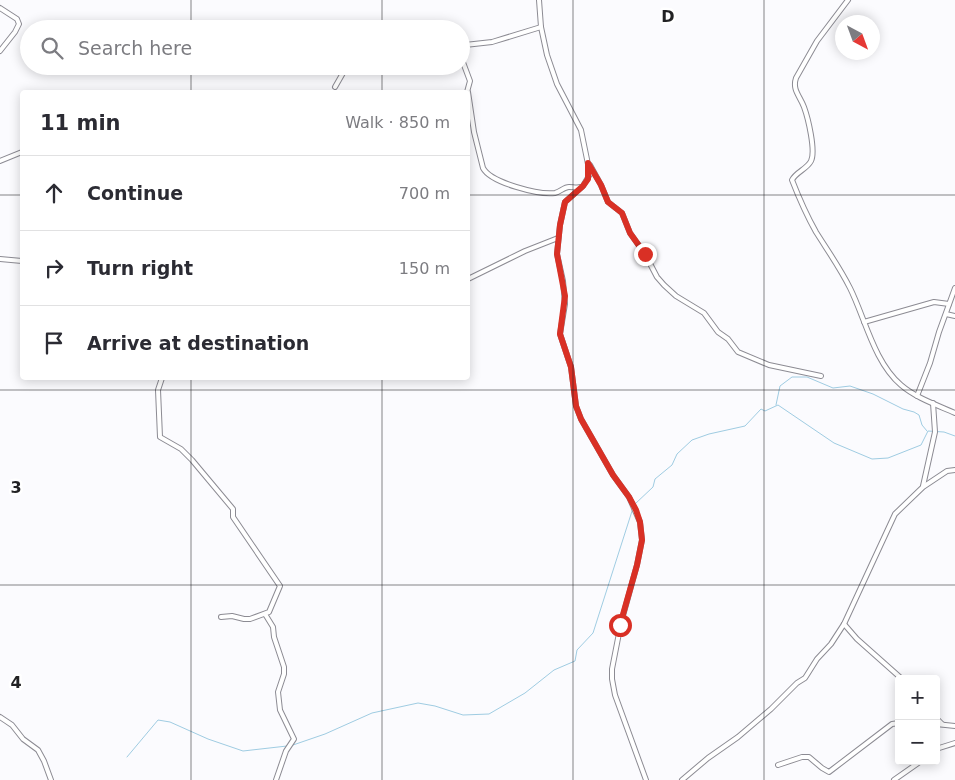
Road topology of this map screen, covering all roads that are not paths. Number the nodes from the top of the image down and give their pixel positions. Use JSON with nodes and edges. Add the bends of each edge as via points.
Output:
{"nodes":[{"id":1,"x":538,"y":0,"type":"edge"},
{"id":2,"x":848,"y":0,"type":"edge"},
{"id":3,"x":0,"y":8,"type":"edge"},
{"id":4,"x":541,"y":28,"type":"junction"},
{"id":5,"x":470,"y":44,"type":"edge"},
{"id":6,"x":0,"y":51,"type":"edge"},
{"id":7,"x":342,"y":75,"type":"edge"},
{"id":8,"x":468,"y":75,"type":"edge"},
{"id":9,"x":335,"y":87,"type":"dead end"},
{"id":10,"x":468,"y":90,"type":"edge"},
{"id":11,"x":470,"y":105,"type":"edge"},
{"id":12,"x":20,"y":153,"type":"edge"},
{"id":13,"x":0,"y":161,"type":"edge"},
{"id":14,"x":588,"y":163,"type":"junction"},
{"id":15,"x":583,"y":186,"type":"junction"},
{"id":16,"x":558,"y":238,"type":"junction"},
{"id":17,"x":0,"y":259,"type":"edge"},
{"id":18,"x":20,"y":261,"type":"edge"},
{"id":19,"x":470,"y":278,"type":"edge"},
{"id":20,"x":955,"y":288,"type":"edge"},
{"id":21,"x":949,"y":304,"type":"junction"},
{"id":22,"x":946,"y":314,"type":"junction"},
{"id":23,"x":955,"y":316,"type":"edge"},
{"id":24,"x":864,"y":322,"type":"junction"},
{"id":25,"x":821,"y":376,"type":"dead end"},
{"id":26,"x":161,"y":380,"type":"edge"},
{"id":27,"x":917,"y":396,"type":"junction"},
{"id":28,"x":933,"y":403,"type":"junction"},
{"id":29,"x":955,"y":413,"type":"edge"},
{"id":30,"x":955,"y":470,"type":"edge"},
{"id":31,"x":923,"y":487,"type":"junction"},
{"id":32,"x":265,"y":614,"type":"junction"},
{"id":33,"x":221,"y":617,"type":"dead end"},
{"id":34,"x":844,"y":624,"type":"junction"},
{"id":35,"x":898,"y":675,"type":"edge"},
{"id":36,"x":0,"y":717,"type":"edge"},
{"id":37,"x":938,"y":720,"type":"edge"},
{"id":38,"x":895,"y":724,"type":"edge"},
{"id":39,"x":942,"y":724,"type":"joint"},
{"id":40,"x":955,"y":726,"type":"edge"},
{"id":41,"x":955,"y":743,"type":"edge"},
{"id":42,"x":940,"y":748,"type":"edge"},
{"id":43,"x":778,"y":765,"type":"dead end"},
{"id":44,"x":915,"y":765,"type":"edge"},
{"id":45,"x":50,"y":780,"type":"edge"},
{"id":46,"x":276,"y":780,"type":"edge"},
{"id":47,"x":646,"y":780,"type":"edge"},
{"id":48,"x":682,"y":780,"type":"edge"},
{"id":49,"x":894,"y":780,"type":"edge"}],
"edges":[{"from":1,"to":4,"type":"street"},
{"from":2,"to":24,"type":"street","via":[[817,41],[796,78],[795,89],[806,113],[812,141],[812,158],[792,180],[812,224],[851,290]]},
{"from":3,"to":6,"type":"street","via":[[17,19],[19,24]]},
{"from":4,"to":5,"type":"street","via":[[492,42]]},
{"from":4,"to":14,"type":"street","via":[[552,70],[580,130]]},
{"from":7,"to":9,"type":"street"},
{"from":8,"to":10,"type":"street"},
{"from":11,"to":15,"type":"street","via":[[484,168],[494,179],[554,193],[567,187]]},
{"from":12,"to":13,"type":"street"},
{"from":14,"to":15,"type":"street","via":[[590,174]]},
{"from":14,"to":25,"type":"street","via":[[608,202],[622,213],[630,233],[657,277],[676,296],[704,313],[738,352],[768,365]]},
{"from":15,"to":16,"type":"street","via":[[564,206]]},
{"from":16,"to":19,"type":"street"},
{"from":16,"to":47,"type":"street","via":[[558,265],[565,296],[560,334],[571,367],[576,406],[640,522],[642,540],[620,625],[612,679]]},
{"from":17,"to":18,"type":"street"},
{"from":20,"to":21,"type":"street"},
{"from":21,"to":22,"type":"street"},
{"from":21,"to":24,"type":"street","via":[[934,302]]},
{"from":22,"to":23,"type":"street"},
{"from":22,"to":27,"type":"street"},
{"from":24,"to":27,"type":"street","via":[[886,368]]},
{"from":26,"to":32,"type":"street","via":[[158,390],[160,437],[185,452],[233,509],[233,517],[279,584],[270,612]]},
{"from":27,"to":28,"type":"street"},
{"from":28,"to":29,"type":"street"},
{"from":28,"to":31,"type":"street","via":[[933,442]]},
{"from":30,"to":31,"type":"street","via":[[947,471]]},
{"from":31,"to":34,"type":"street","via":[[895,514]]},
{"from":32,"to":33,"type":"street","via":[[244,620]]},
{"from":32,"to":46,"type":"street","via":[[273,627],[284,668],[278,692],[280,710],[294,739],[286,751]]},
{"from":34,"to":35,"type":"street"},
{"from":34,"to":48,"type":"street","via":[[805,678],[749,728]]},
{"from":36,"to":45,"type":"street","via":[[12,724],[23,739],[38,750]]},
{"from":37,"to":39,"type":"street"},
{"from":38,"to":43,"type":"street","via":[[829,772],[809,757]]},
{"from":39,"to":40,"type":"street"},
{"from":41,"to":42,"type":"street"},
{"from":44,"to":49,"type":"street"}]}
